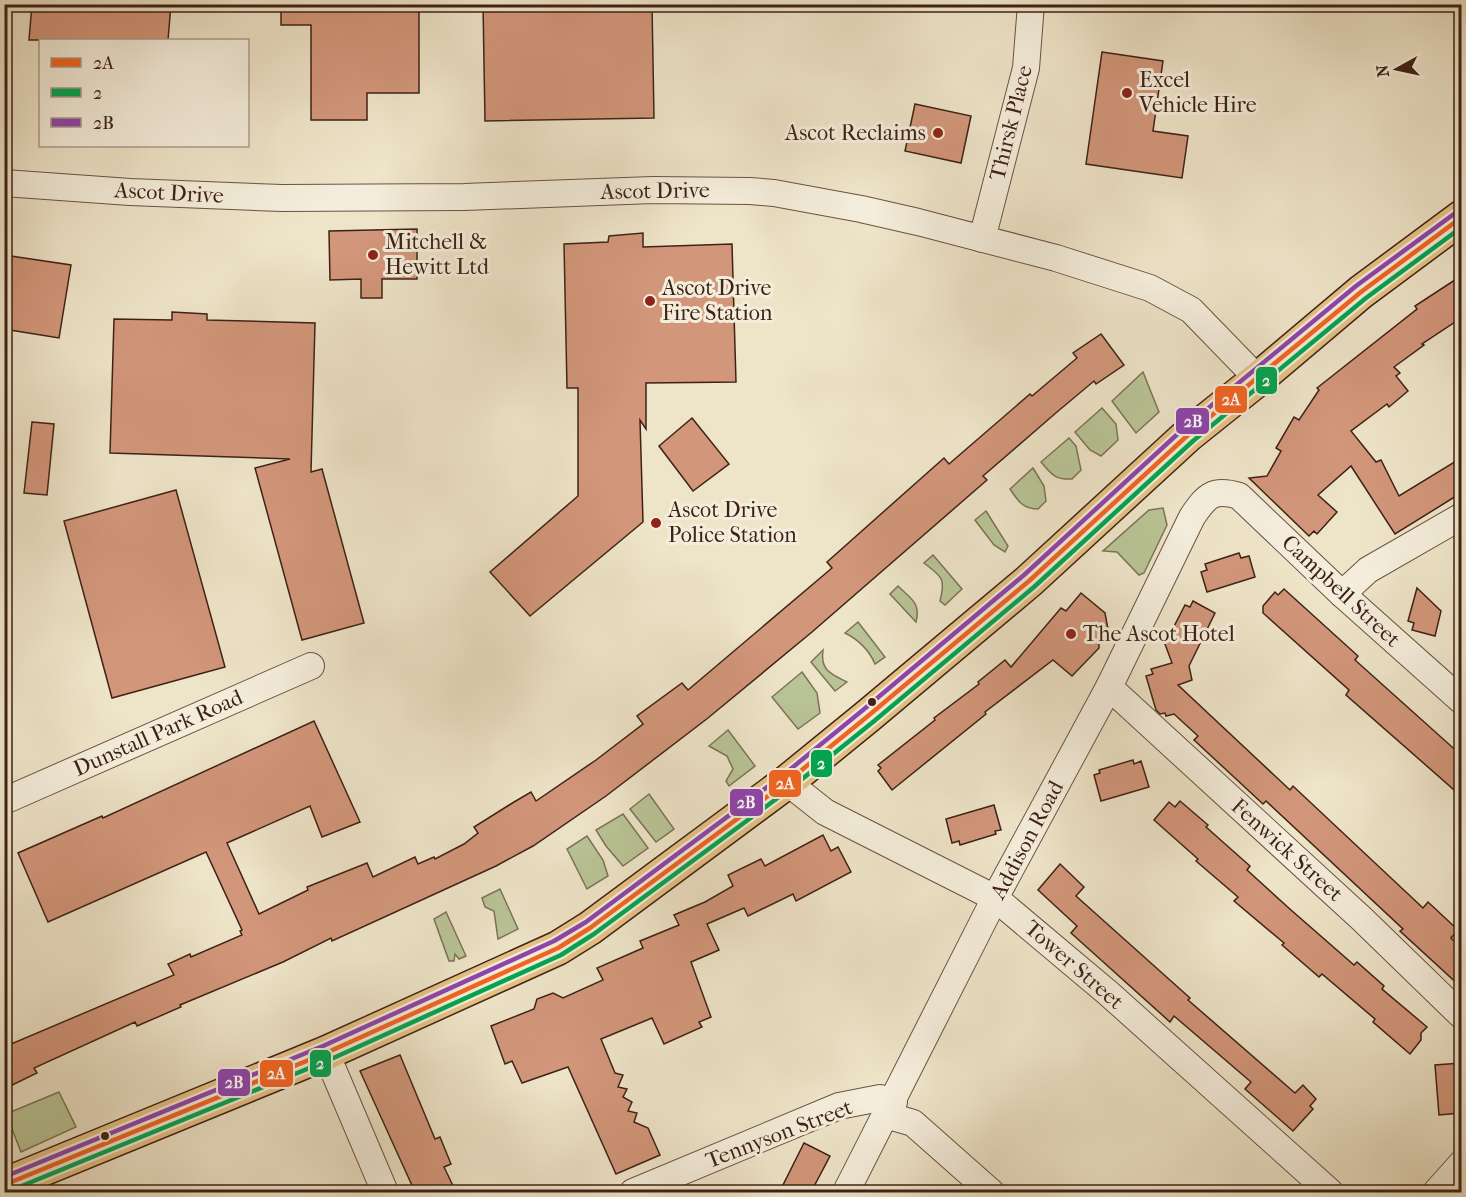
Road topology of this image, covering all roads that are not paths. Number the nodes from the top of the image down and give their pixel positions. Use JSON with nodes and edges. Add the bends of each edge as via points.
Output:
{"nodes":[{"id":1,"x":1031,"y":4,"type":"edge"},
{"id":2,"x":4,"y":183,"type":"edge"},
{"id":3,"x":1461,"y":218,"type":"edge"},
{"id":4,"x":982,"y":239,"type":"junction"},
{"id":5,"x":1258,"y":380,"type":"junction"},
{"id":6,"x":1215,"y":494,"type":"joint"},
{"id":7,"x":1461,"y":516,"type":"edge"},
{"id":8,"x":1342,"y":594,"type":"junction"},
{"id":9,"x":311,"y":666,"type":"dead end"},
{"id":10,"x":1109,"y":687,"type":"junction"},
{"id":11,"x":1461,"y":700,"type":"edge"},
{"id":12,"x":787,"y":782,"type":"junction"},
{"id":13,"x":4,"y":801,"type":"edge"},
{"id":14,"x":995,"y":898,"type":"junction"},
{"id":15,"x":1461,"y":1016,"type":"edge"},
{"id":16,"x":326,"y":1053,"type":"junction"},
{"id":17,"x":890,"y":1108,"type":"junction"},
{"id":18,"x":1461,"y":1163,"type":"edge"},
{"id":19,"x":4,"y":1185,"type":"edge"},
{"id":20,"x":385,"y":1192,"type":"edge"},
{"id":21,"x":633,"y":1192,"type":"edge"},
{"id":22,"x":846,"y":1192,"type":"edge"},
{"id":23,"x":991,"y":1192,"type":"edge"},
{"id":24,"x":1330,"y":1192,"type":"edge"},
{"id":25,"x":1436,"y":1192,"type":"edge"}],
"edges":[{"from":1,"to":4,"type":"street","name":"Thirsk Place","via":[[1026,68]]},
{"from":2,"to":4,"type":"street","name":"Ascot Drive","via":[[282,198],[750,191],[861,209]]},
{"from":3,"to":5,"type":"main road","via":[[1361,292]]},
{"from":4,"to":5,"type":"street","name":"Ascot Drive","via":[[1150,288],[1191,310]]},
{"from":5,"to":12,"type":"main road","via":[[1188,435],[1024,585]]},
{"from":6,"to":8,"type":"street","name":"Campbell Street","via":[[1239,496]]},
{"from":6,"to":10,"type":"street","name":"Addison Road","via":[[1204,499],[1192,517]]},
{"from":7,"to":8,"type":"street","via":[[1368,570]]},
{"from":8,"to":11,"type":"street","name":"Campbell Street"},
{"from":9,"to":13,"type":"street","name":"Dunstall Park Road"},
{"from":10,"to":14,"type":"street","name":"Addison Road"},
{"from":10,"to":15,"type":"street","name":"Fenwick Street","via":[[1362,919]]},
{"from":12,"to":14,"type":"street","name":"Tower Street","via":[[825,812]]},
{"from":12,"to":16,"type":"main road","via":[[558,948]]},
{"from":14,"to":17,"type":"street","name":"Addison Road"},
{"from":14,"to":24,"type":"street","name":"Tower Street","via":[[1108,993]]},
{"from":16,"to":19,"type":"main road"},
{"from":16,"to":20,"type":"street"},
{"from":17,"to":21,"type":"street","name":"Tennyson Street","via":[[880,1098],[839,1106]]},
{"from":17,"to":22,"type":"street","name":"Addison Road"},
{"from":17,"to":23,"type":"street","name":"Tennyson Street","via":[[913,1123]]},
{"from":18,"to":25,"type":"street"}]}
